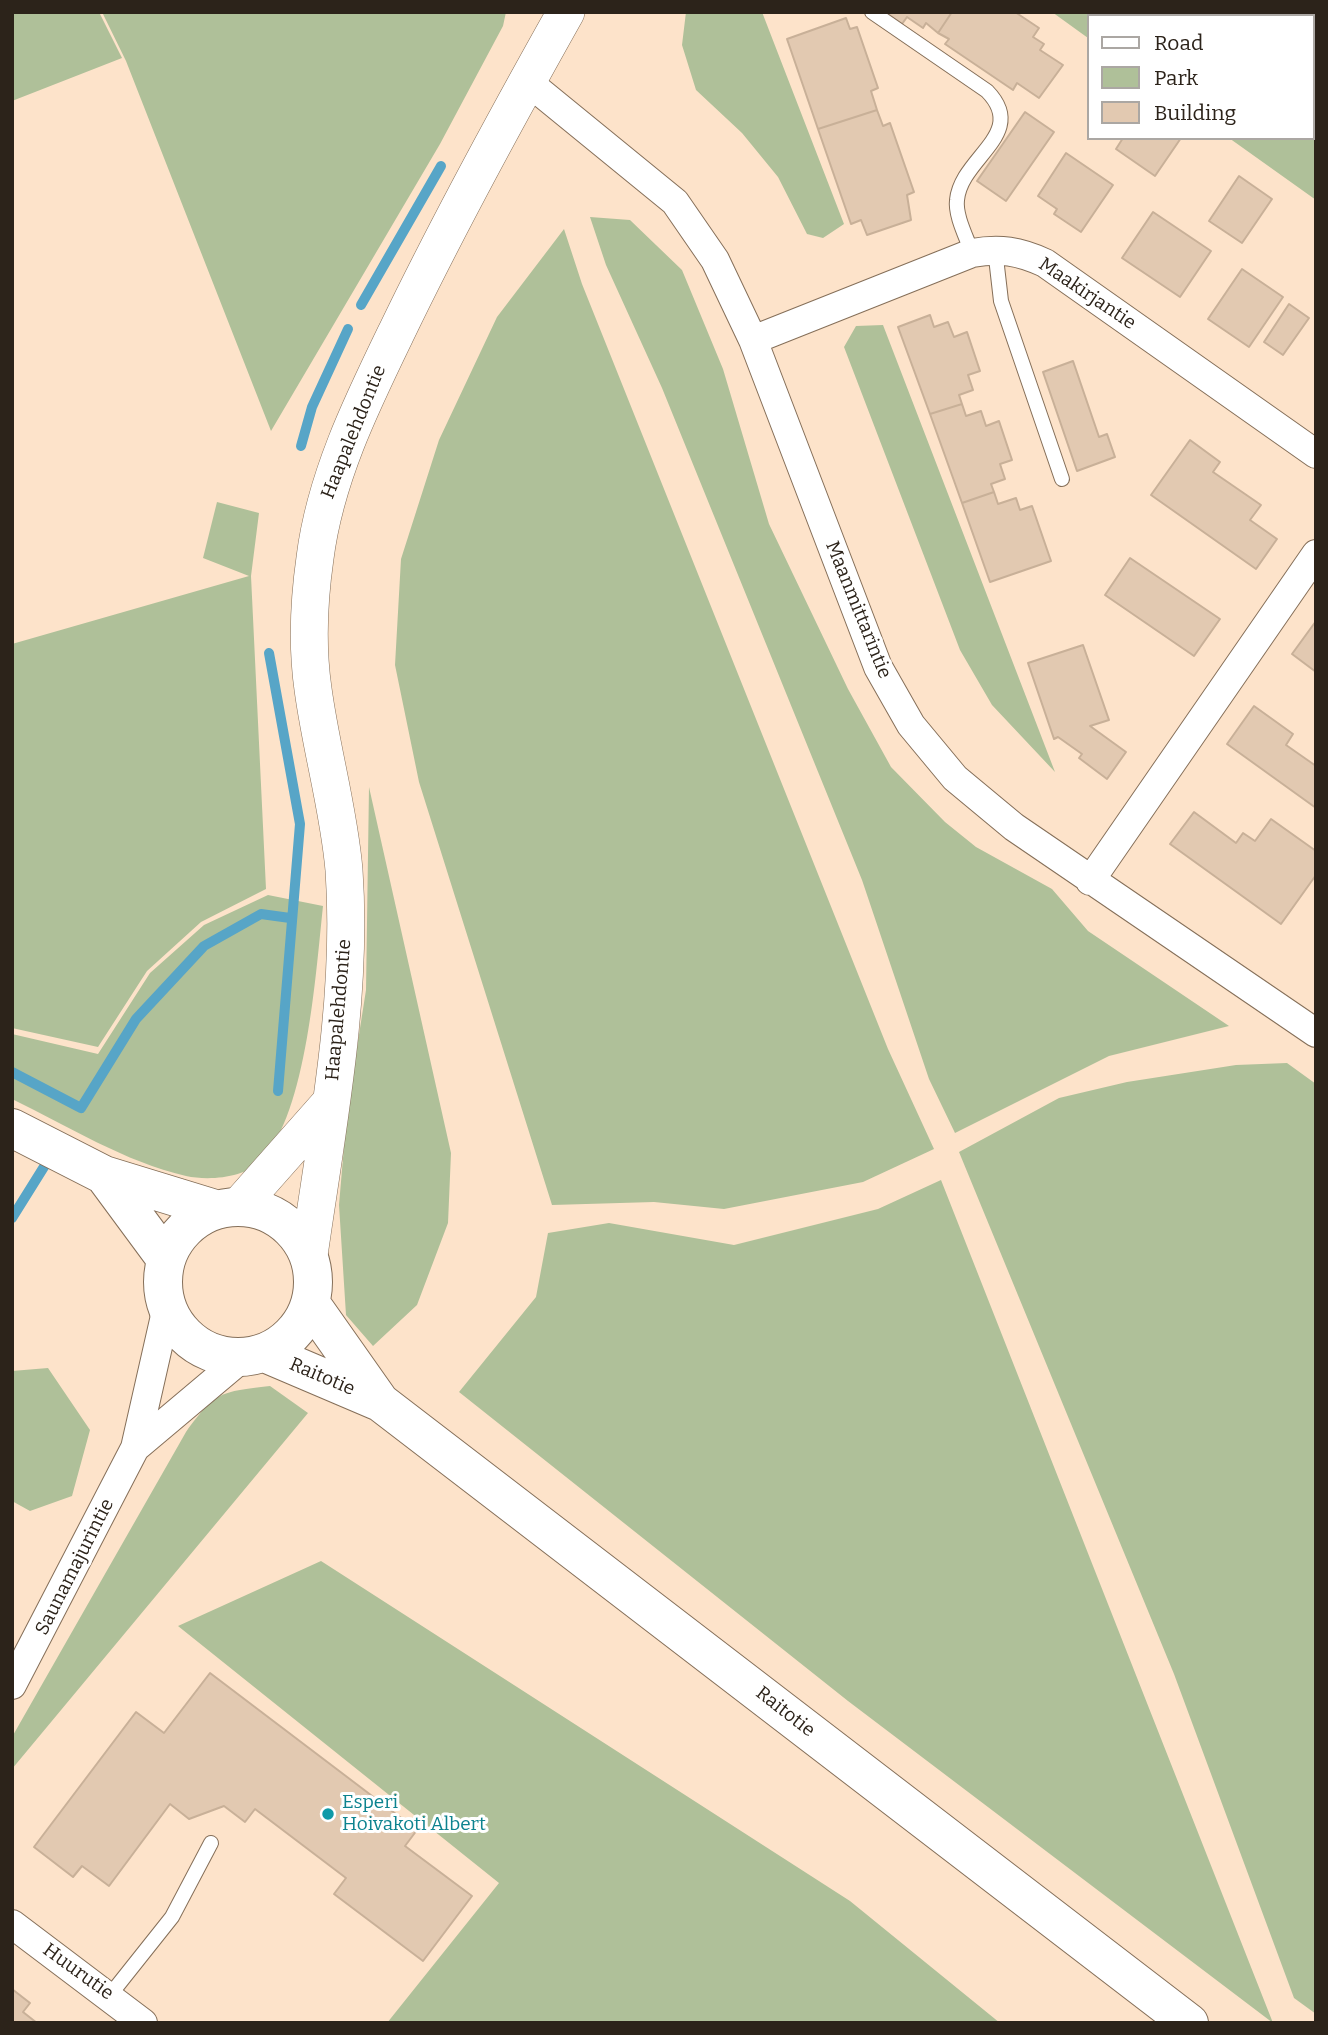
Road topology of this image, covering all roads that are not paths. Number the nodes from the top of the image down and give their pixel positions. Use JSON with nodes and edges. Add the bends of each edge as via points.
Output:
{"nodes":[{"id":1,"x":566,"y":12,"type":"edge"},
{"id":2,"x":872,"y":12,"type":"edge"},
{"id":3,"x":528,"y":82,"type":"junction"},
{"id":4,"x":984,"y":251,"type":"junction"},
{"id":5,"x":753,"y":340,"type":"junction"},
{"id":6,"x":1316,"y":454,"type":"edge"},
{"id":7,"x":1062,"y":479,"type":"dead end"},
{"id":8,"x":1316,"y":554,"type":"edge"},
{"id":9,"x":1090,"y":881,"type":"junction"},
{"id":10,"x":1316,"y":1033,"type":"edge"},
{"id":11,"x":331,"y":1102,"type":"junction"},
{"id":12,"x":12,"y":1128,"type":"edge"},
{"id":13,"x":104,"y":1175,"type":"junction"},
{"id":14,"x":227,"y":1208,"type":"junction"},
{"id":15,"x":309,"y":1255,"type":"junction"},
{"id":16,"x":166,"y":1259,"type":"junction"},
{"id":17,"x":311,"y":1304,"type":"junction"},
{"id":18,"x":167,"y":1307,"type":"junction"},
{"id":19,"x":253,"y":1355,"type":"junction"},
{"id":20,"x":380,"y":1402,"type":"junction"},
{"id":21,"x":135,"y":1448,"type":"junction"},
{"id":22,"x":12,"y":1685,"type":"edge"},
{"id":23,"x":211,"y":1843,"type":"dead end"},
{"id":24,"x":12,"y":1924,"type":"edge"},
{"id":25,"x":110,"y":1995,"type":"junction"},
{"id":26,"x":143,"y":2023,"type":"edge"},
{"id":27,"x":1189,"y":2023,"type":"edge"}],
"edges":[{"from":1,"to":3,"type":"street","name":"Haapalehdontie"},
{"from":2,"to":4,"type":"lane","via":[[998,102],[1003,117],[998,132],[961,185],[956,202]]},
{"from":3,"to":5,"type":"street","name":"Maanmittarintie","via":[[675,202],[715,260]]},
{"from":3,"to":11,"type":"street","name":"Haapalehdontie","via":[[434,253],[373,380],[327,495],[310,619],[312,686],[344,867],[346,941]]},
{"from":4,"to":5,"type":"street"},
{"from":4,"to":6,"type":"street","name":"Maakirjantie","via":[[1022,253],[1045,263]]},
{"from":4,"to":7,"type":"lane"},
{"from":5,"to":9,"type":"street","name":"Maanmittarintie","via":[[878,667],[911,725],[955,778]]},
{"from":8,"to":9,"type":"street"},
{"from":9,"to":10,"type":"street","name":"Maanmittarintie"},
{"from":11,"to":14,"type":"street","name":"Haapalehdontie"},
{"from":11,"to":15,"type":"street","name":"Haapalehdontie"},
{"from":12,"to":13,"type":"main road"},
{"from":13,"to":14,"type":"main road"},
{"from":13,"to":16,"type":"main road"},
{"from":14,"to":15,"type":"main road","via":[[262,1210],[282,1220],[298,1235]]},
{"from":14,"to":16,"type":"main road","via":[[194,1220],[177,1237]]},
{"from":15,"to":17,"type":"main road","via":[[314,1279]]},
{"from":16,"to":18,"type":"main road","via":[[162,1283]]},
{"from":17,"to":19,"type":"main road","via":[[285,1341]]},
{"from":17,"to":20,"type":"main road","name":"Raitotie"},
{"from":18,"to":19,"type":"main road","name":"Raitotie","via":[[178,1328],[196,1345],[218,1355]]},
{"from":18,"to":21,"type":"street","name":"Saunamajurintie"},
{"from":19,"to":20,"type":"main road","name":"Raitotie"},
{"from":19,"to":21,"type":"street","name":"Saunamajurintie"},
{"from":20,"to":27,"type":"main road","name":"Raitotie"},
{"from":21,"to":22,"type":"street","name":"Saunamajurintie"},
{"from":23,"to":25,"type":"lane","via":[[172,1917]]},
{"from":24,"to":25,"type":"street","name":"Huurutie"},
{"from":25,"to":26,"type":"street","name":"Huurutie"}]}
